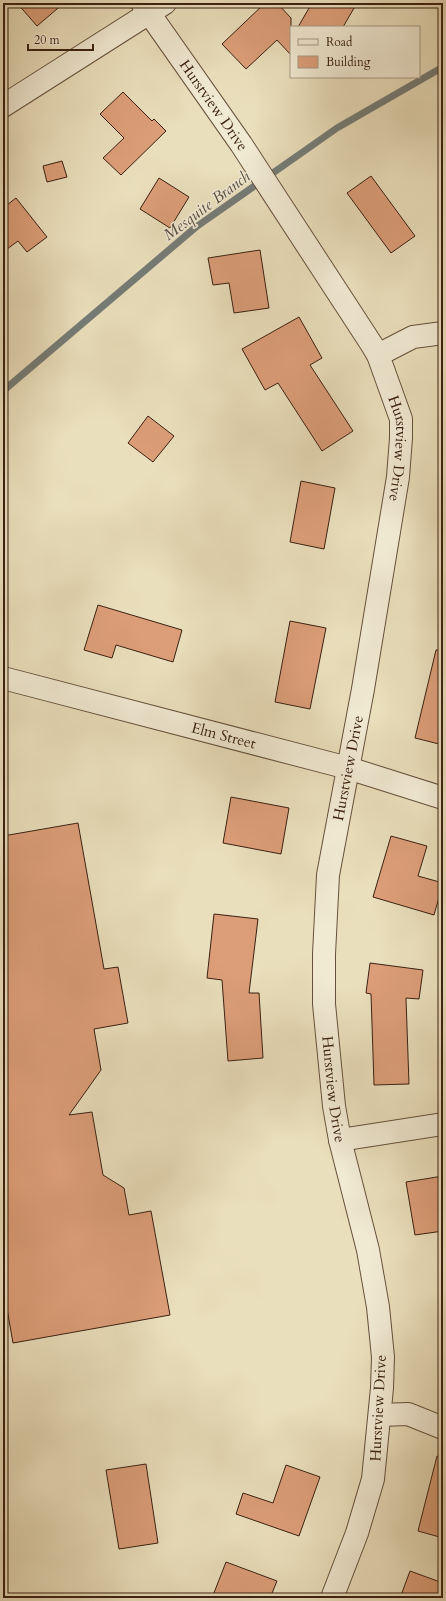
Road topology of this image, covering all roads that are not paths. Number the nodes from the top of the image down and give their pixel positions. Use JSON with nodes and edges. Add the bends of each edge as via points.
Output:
{"nodes":[{"id":1,"x":152,"y":6,"type":"edge"},
{"id":2,"x":3,"y":106,"type":"edge"},
{"id":3,"x":443,"y":332,"type":"edge"},
{"id":4,"x":378,"y":355,"type":"junction"},
{"id":5,"x":3,"y":678,"type":"edge"},
{"id":6,"x":348,"y":768,"type":"junction"},
{"id":7,"x":443,"y":798,"type":"edge"},
{"id":8,"x":443,"y":1124,"type":"edge"},
{"id":9,"x":340,"y":1140,"type":"junction"},
{"id":10,"x":380,"y":1415,"type":"junction"},
{"id":11,"x":443,"y":1428,"type":"edge"},
{"id":12,"x":332,"y":1598,"type":"edge"}],
"edges":[{"from":1,"to":2,"type":"street"},
{"from":1,"to":4,"type":"street","name":"Hurstview Drive"},
{"from":3,"to":4,"type":"street","via":[[413,337]]},
{"from":4,"to":6,"type":"street","name":"Hurstview Drive","via":[[401,419],[402,438],[397,485]]},
{"from":5,"to":6,"type":"street","name":"Elm Street"},
{"from":6,"to":7,"type":"street","name":"Elm Street"},
{"from":6,"to":9,"type":"street","name":"Hurstview Drive","via":[[328,875],[324,954],[324,1004]]},
{"from":8,"to":9,"type":"street"},
{"from":9,"to":10,"type":"street","name":"Hurstview Drive","via":[[368,1250],[378,1307],[383,1357]]},
{"from":10,"to":11,"type":"street","via":[[408,1414]]},
{"from":10,"to":12,"type":"street","name":"Hurstview Drive","via":[[373,1479],[357,1533]]}]}
